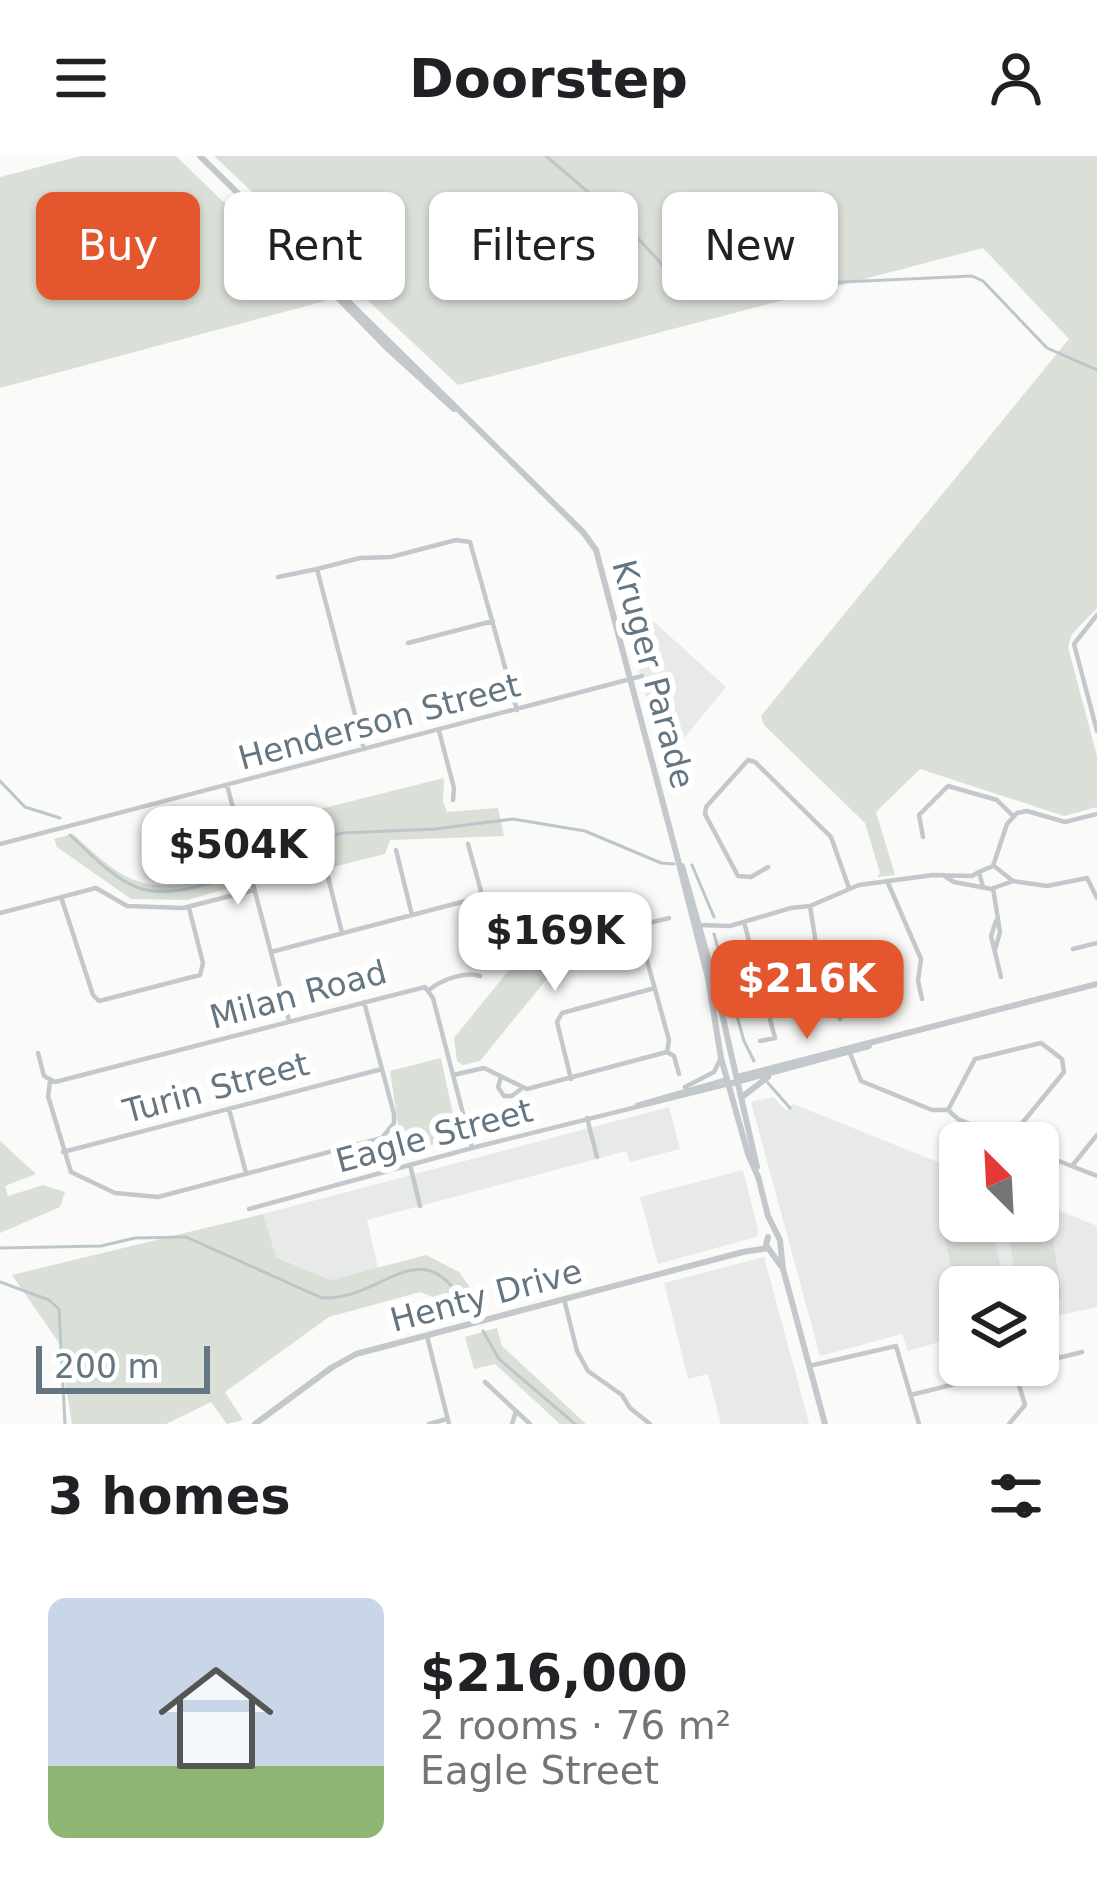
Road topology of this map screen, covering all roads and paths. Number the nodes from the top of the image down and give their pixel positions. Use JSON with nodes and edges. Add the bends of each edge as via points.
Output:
{"nodes":[{"id":1,"x":200,"y":156,"type":"edge"},
{"id":2,"x":317,"y":569,"type":"junction"},
{"id":3,"x":278,"y":577,"type":"dead end"},
{"id":4,"x":1097,"y":615,"type":"edge"},
{"id":5,"x":493,"y":621,"type":"junction"},
{"id":6,"x":408,"y":643,"type":"dead end"},
{"id":7,"x":642,"y":676,"type":"dead end"},
{"id":8,"x":632,"y":679,"type":"junction"},
{"id":9,"x":1094,"y":696,"type":"edge"},
{"id":10,"x":517,"y":710,"type":"junction"},
{"id":11,"x":439,"y":730,"type":"junction"},
{"id":12,"x":1097,"y":731,"type":"edge"},
{"id":13,"x":364,"y":749,"type":"junction"},
{"id":14,"x":227,"y":785,"type":"junction"},
{"id":15,"x":453,"y":800,"type":"dead end"},
{"id":16,"x":1097,"y":814,"type":"edge"},
{"id":17,"x":1013,"y":816,"type":"junction"},
{"id":18,"x":923,"y":837,"type":"dead end"},
{"id":19,"x":0,"y":844,"type":"edge"},
{"id":20,"x":468,"y":844,"type":"dead end"},
{"id":21,"x":396,"y":850,"type":"dead end"},
{"id":22,"x":993,"y":866,"type":"junction"},
{"id":23,"x":768,"y":867,"type":"dead end"},
{"id":24,"x":979,"y":872,"type":"junction"},
{"id":25,"x":1000,"y":872,"type":"junction"},
{"id":26,"x":943,"y":875,"type":"junction"},
{"id":27,"x":328,"y":877,"type":"dead end"},
{"id":28,"x":1013,"y":881,"type":"junction"},
{"id":29,"x":888,"y":883,"type":"junction"},
{"id":30,"x":996,"y":886,"type":"junction"},
{"id":31,"x":983,"y":887,"type":"junction"},
{"id":32,"x":849,"y":888,"type":"junction"},
{"id":33,"x":254,"y":890,"type":"junction"},
{"id":34,"x":61,"y":897,"type":"junction"},
{"id":35,"x":1097,"y":898,"type":"edge"},
{"id":36,"x":810,"y":906,"type":"junction"},
{"id":37,"x":189,"y":908,"type":"junction"},
{"id":38,"x":0,"y":913,"type":"edge"},
{"id":39,"x":412,"y":915,"type":"junction"},
{"id":40,"x":669,"y":918,"type":"dead end"},
{"id":41,"x":744,"y":922,"type":"junction"},
{"id":42,"x":698,"y":929,"type":"junction"},
{"id":43,"x":638,"y":932,"type":"junction"},
{"id":44,"x":342,"y":933,"type":"junction"},
{"id":45,"x":586,"y":936,"type":"dead end"},
{"id":46,"x":1097,"y":943,"type":"edge"},
{"id":47,"x":1073,"y":949,"type":"dead end"},
{"id":48,"x":271,"y":952,"type":"junction"},
{"id":49,"x":480,"y":976,"type":"dead end"},
{"id":50,"x":1000,"y":977,"type":"dead end"},
{"id":51,"x":1097,"y":984,"type":"edge"},
{"id":52,"x":655,"y":988,"type":"junction"},
{"id":53,"x":430,"y":989,"type":"junction"},
{"id":54,"x":922,"y":999,"type":"dead end"},
{"id":55,"x":364,"y":1002,"type":"junction"},
{"id":56,"x":840,"y":1018,"type":"dead end"},
{"id":57,"x":289,"y":1022,"type":"junction"},
{"id":58,"x":760,"y":1041,"type":"dead end"},
{"id":59,"x":849,"y":1050,"type":"junction"},
{"id":60,"x":668,"y":1052,"type":"junction"},
{"id":61,"x":38,"y":1053,"type":"dead end"},
{"id":62,"x":721,"y":1058,"type":"junction"},
{"id":63,"x":382,"y":1069,"type":"junction"},
{"id":64,"x":776,"y":1072,"type":"junction"},
{"id":65,"x":680,"y":1074,"type":"dead end"},
{"id":66,"x":453,"y":1075,"type":"junction"},
{"id":67,"x":501,"y":1077,"type":"junction"},
{"id":68,"x":571,"y":1079,"type":"junction"},
{"id":69,"x":733,"y":1080,"type":"junction"},
{"id":70,"x":50,"y":1082,"type":"junction"},
{"id":71,"x":521,"y":1089,"type":"junction"},
{"id":72,"x":675,"y":1093,"type":"junction"},
{"id":73,"x":742,"y":1097,"type":"junction"},
{"id":74,"x":632,"y":1107,"type":"junction"},
{"id":75,"x":229,"y":1109,"type":"junction"},
{"id":76,"x":948,"y":1110,"type":"junction"},
{"id":77,"x":587,"y":1118,"type":"junction"},
{"id":78,"x":965,"y":1122,"type":"edge"},
{"id":79,"x":1022,"y":1122,"type":"edge"},
{"id":80,"x":1097,"y":1136,"type":"edge"},
{"id":81,"x":472,"y":1148,"type":"junction"},
{"id":82,"x":63,"y":1152,"type":"junction"},
{"id":83,"x":598,"y":1157,"type":"dead end"},
{"id":84,"x":1059,"y":1161,"type":"edge"},
{"id":85,"x":410,"y":1165,"type":"junction"},
{"id":86,"x":1072,"y":1166,"type":"junction"},
{"id":87,"x":246,"y":1175,"type":"junction"},
{"id":88,"x":1097,"y":1176,"type":"edge"},
{"id":89,"x":759,"y":1179,"type":"junction"},
{"id":90,"x":420,"y":1206,"type":"dead end"},
{"id":91,"x":249,"y":1209,"type":"dead end"},
{"id":92,"x":772,"y":1243,"type":"junction"},
{"id":93,"x":564,"y":1299,"type":"junction"},
{"id":94,"x":427,"y":1335,"type":"junction"},
{"id":95,"x":1082,"y":1352,"type":"dead end"},
{"id":96,"x":1059,"y":1358,"type":"edge"},
{"id":97,"x":809,"y":1366,"type":"junction"},
{"id":98,"x":485,"y":1382,"type":"dead end"},
{"id":99,"x":947,"y":1386,"type":"edge"},
{"id":100,"x":1019,"y":1386,"type":"edge"},
{"id":101,"x":911,"y":1395,"type":"junction"},
{"id":102,"x":516,"y":1411,"type":"junction"},
{"id":103,"x":448,"y":1422,"type":"edge"},
{"id":104,"x":255,"y":1424,"type":"edge"},
{"id":105,"x":429,"y":1424,"type":"edge"},
{"id":106,"x":512,"y":1424,"type":"edge"},
{"id":107,"x":530,"y":1424,"type":"edge"},
{"id":108,"x":650,"y":1424,"type":"edge"},
{"id":109,"x":825,"y":1424,"type":"edge"},
{"id":110,"x":919,"y":1424,"type":"edge"},
{"id":111,"x":1009,"y":1424,"type":"edge"}],
"edges":[{"from":1,"to":8,"type":"street","name":"Kruger Parade","via":[[593,545]]},
{"from":2,"to":3,"type":"street"},
{"from":2,"to":5,"type":"street","via":[[467,540]]},
{"from":2,"to":13,"type":"street"},
{"from":4,"to":9,"type":"street","via":[[1074,644]]},
{"from":5,"to":6,"type":"street"},
{"from":5,"to":10,"type":"street"},
{"from":7,"to":8,"type":"street","name":"Henderson Street"},
{"from":8,"to":10,"type":"street","name":"Henderson Street"},
{"from":8,"to":42,"type":"street","name":"Kruger Parade"},
{"from":9,"to":12,"type":"street"},
{"from":10,"to":11,"type":"street","name":"Henderson Street"},
{"from":11,"to":13,"type":"street","name":"Henderson Street"},
{"from":11,"to":15,"type":"street"},
{"from":13,"to":14,"type":"street","name":"Henderson Street"},
{"from":14,"to":19,"type":"street","name":"Henderson Street"},
{"from":14,"to":33,"type":"street"},
{"from":16,"to":17,"type":"street","via":[[1065,822]]},
{"from":17,"to":18,"type":"street","via":[[997,800],[948,786],[919,815]]},
{"from":17,"to":22,"type":"street"},
{"from":20,"to":39,"type":"street","via":[[479,896]]},
{"from":21,"to":39,"type":"street"},
{"from":22,"to":24,"type":"street"},
{"from":22,"to":25,"type":"street"},
{"from":23,"to":32,"type":"street","via":[[738,876],[705,814],[748,760],[831,838]]},
{"from":24,"to":26,"type":"street"},
{"from":24,"to":31,"type":"street"},
{"from":25,"to":28,"type":"street"},
{"from":25,"to":30,"type":"street"},
{"from":26,"to":29,"type":"street"},
{"from":26,"to":31,"type":"street"},
{"from":27,"to":44,"type":"street"},
{"from":28,"to":30,"type":"street"},
{"from":28,"to":35,"type":"street","via":[[1047,886],[1087,878]]},
{"from":29,"to":32,"type":"street"},
{"from":29,"to":54,"type":"street","via":[[921,959]]},
{"from":30,"to":31,"type":"street"},
{"from":30,"to":50,"type":"street","via":[[991,936]]},
{"from":32,"to":36,"type":"street"},
{"from":33,"to":37,"type":"street"},
{"from":33,"to":48,"type":"street"},
{"from":34,"to":37,"type":"street","via":[[96,888],[128,906]]},
{"from":34,"to":37,"type":"street","via":[[99,1001],[200,975]]},
{"from":34,"to":38,"type":"street"},
{"from":36,"to":41,"type":"street"},
{"from":36,"to":56,"type":"street"},
{"from":39,"to":44,"type":"street"},
{"from":40,"to":43,"type":"street"},
{"from":41,"to":42,"type":"street"},
{"from":41,"to":58,"type":"street","via":[[775,1037]]},
{"from":42,"to":62,"type":"street","name":"Kruger Parade"},
{"from":42,"to":69,"type":"street","name":"Kruger Parade"},
{"from":43,"to":45,"type":"street"},
{"from":43,"to":52,"type":"street"},
{"from":44,"to":48,"type":"street"},
{"from":46,"to":47,"type":"street"},
{"from":48,"to":57,"type":"street"},
{"from":49,"to":53,"type":"street"},
{"from":51,"to":59,"type":"street","name":"Eagle Street"},
{"from":52,"to":60,"type":"street"},
{"from":52,"to":68,"type":"street","via":[[562,1013],[556,1022]]},
{"from":53,"to":55,"type":"street","name":"Milan Road"},
{"from":53,"to":66,"type":"street","name":"Milan Road"},
{"from":55,"to":57,"type":"street","name":"Milan Road"},
{"from":55,"to":63,"type":"street"},
{"from":57,"to":70,"type":"street","name":"Milan Road"},
{"from":59,"to":64,"type":"street","name":"Eagle Street"},
{"from":59,"to":69,"type":"street","name":"Eagle Street"},
{"from":59,"to":76,"type":"street","via":[[861,1081]]},
{"from":60,"to":65,"type":"street"},
{"from":60,"to":68,"type":"street"},
{"from":61,"to":70,"type":"street"},
{"from":62,"to":69,"type":"street","name":"Kruger Parade"},
{"from":62,"to":72,"type":"street","via":[[715,1072]]},
{"from":63,"to":75,"type":"street","name":"Turin Street"},
{"from":63,"to":87,"type":"street","via":[[394,1118],[382,1138]]},
{"from":64,"to":69,"type":"street","name":"Eagle Street"},
{"from":64,"to":73,"type":"street"},
{"from":66,"to":67,"type":"street","via":[[484,1067]]},
{"from":66,"to":81,"type":"street","name":"Milan Road"},
{"from":67,"to":71,"type":"street"},
{"from":67,"to":71,"type":"street","via":[[504,1096]]},
{"from":68,"to":71,"type":"street"},
{"from":69,"to":72,"type":"street","name":"Eagle Street"},
{"from":69,"to":73,"type":"street","name":"Kruger Parade"},
{"from":69,"to":74,"type":"street","name":"Eagle Street"},
{"from":69,"to":89,"type":"street","name":"Kruger Parade"},
{"from":70,"to":82,"type":"street"},
{"from":72,"to":74,"type":"street","name":"Eagle Street"},
{"from":73,"to":89,"type":"street","name":"Kruger Parade"},
{"from":74,"to":77,"type":"street","name":"Eagle Street"},
{"from":75,"to":82,"type":"street","name":"Turin Street"},
{"from":75,"to":87,"type":"street"},
{"from":76,"to":78,"type":"street"},
{"from":76,"to":79,"type":"street","via":[[976,1059],[1041,1043],[1062,1059],[1064,1072]]},
{"from":77,"to":81,"type":"street","name":"Eagle Street"},
{"from":77,"to":83,"type":"street"},
{"from":80,"to":86,"type":"street"},
{"from":81,"to":85,"type":"street","name":"Eagle Street"},
{"from":82,"to":87,"type":"street","via":[[71,1172],[115,1192],[163,1196]]},
{"from":84,"to":86,"type":"street"},
{"from":85,"to":90,"type":"street"},
{"from":85,"to":91,"type":"street","name":"Eagle Street"},
{"from":86,"to":88,"type":"street"},
{"from":89,"to":92,"type":"street","name":"Kruger Parade"},
{"from":92,"to":93,"type":"street","name":"Henty Drive"},
{"from":92,"to":97,"type":"street"},
{"from":93,"to":94,"type":"street","name":"Henty Drive"},
{"from":93,"to":108,"type":"street","via":[[588,1371]]},
{"from":94,"to":103,"type":"street"},
{"from":94,"to":104,"type":"street","name":"Henty Drive","via":[[342,1360]]},
{"from":95,"to":96,"type":"street"},
{"from":97,"to":101,"type":"street","via":[[896,1346]]},
{"from":97,"to":109,"type":"street"},
{"from":98,"to":102,"type":"street"},
{"from":99,"to":101,"type":"street"},
{"from":100,"to":111,"type":"street","via":[[1024,1405]]},
{"from":101,"to":110,"type":"street"},
{"from":102,"to":106,"type":"street"},
{"from":102,"to":107,"type":"street"},
{"from":103,"to":105,"type":"street"}]}
